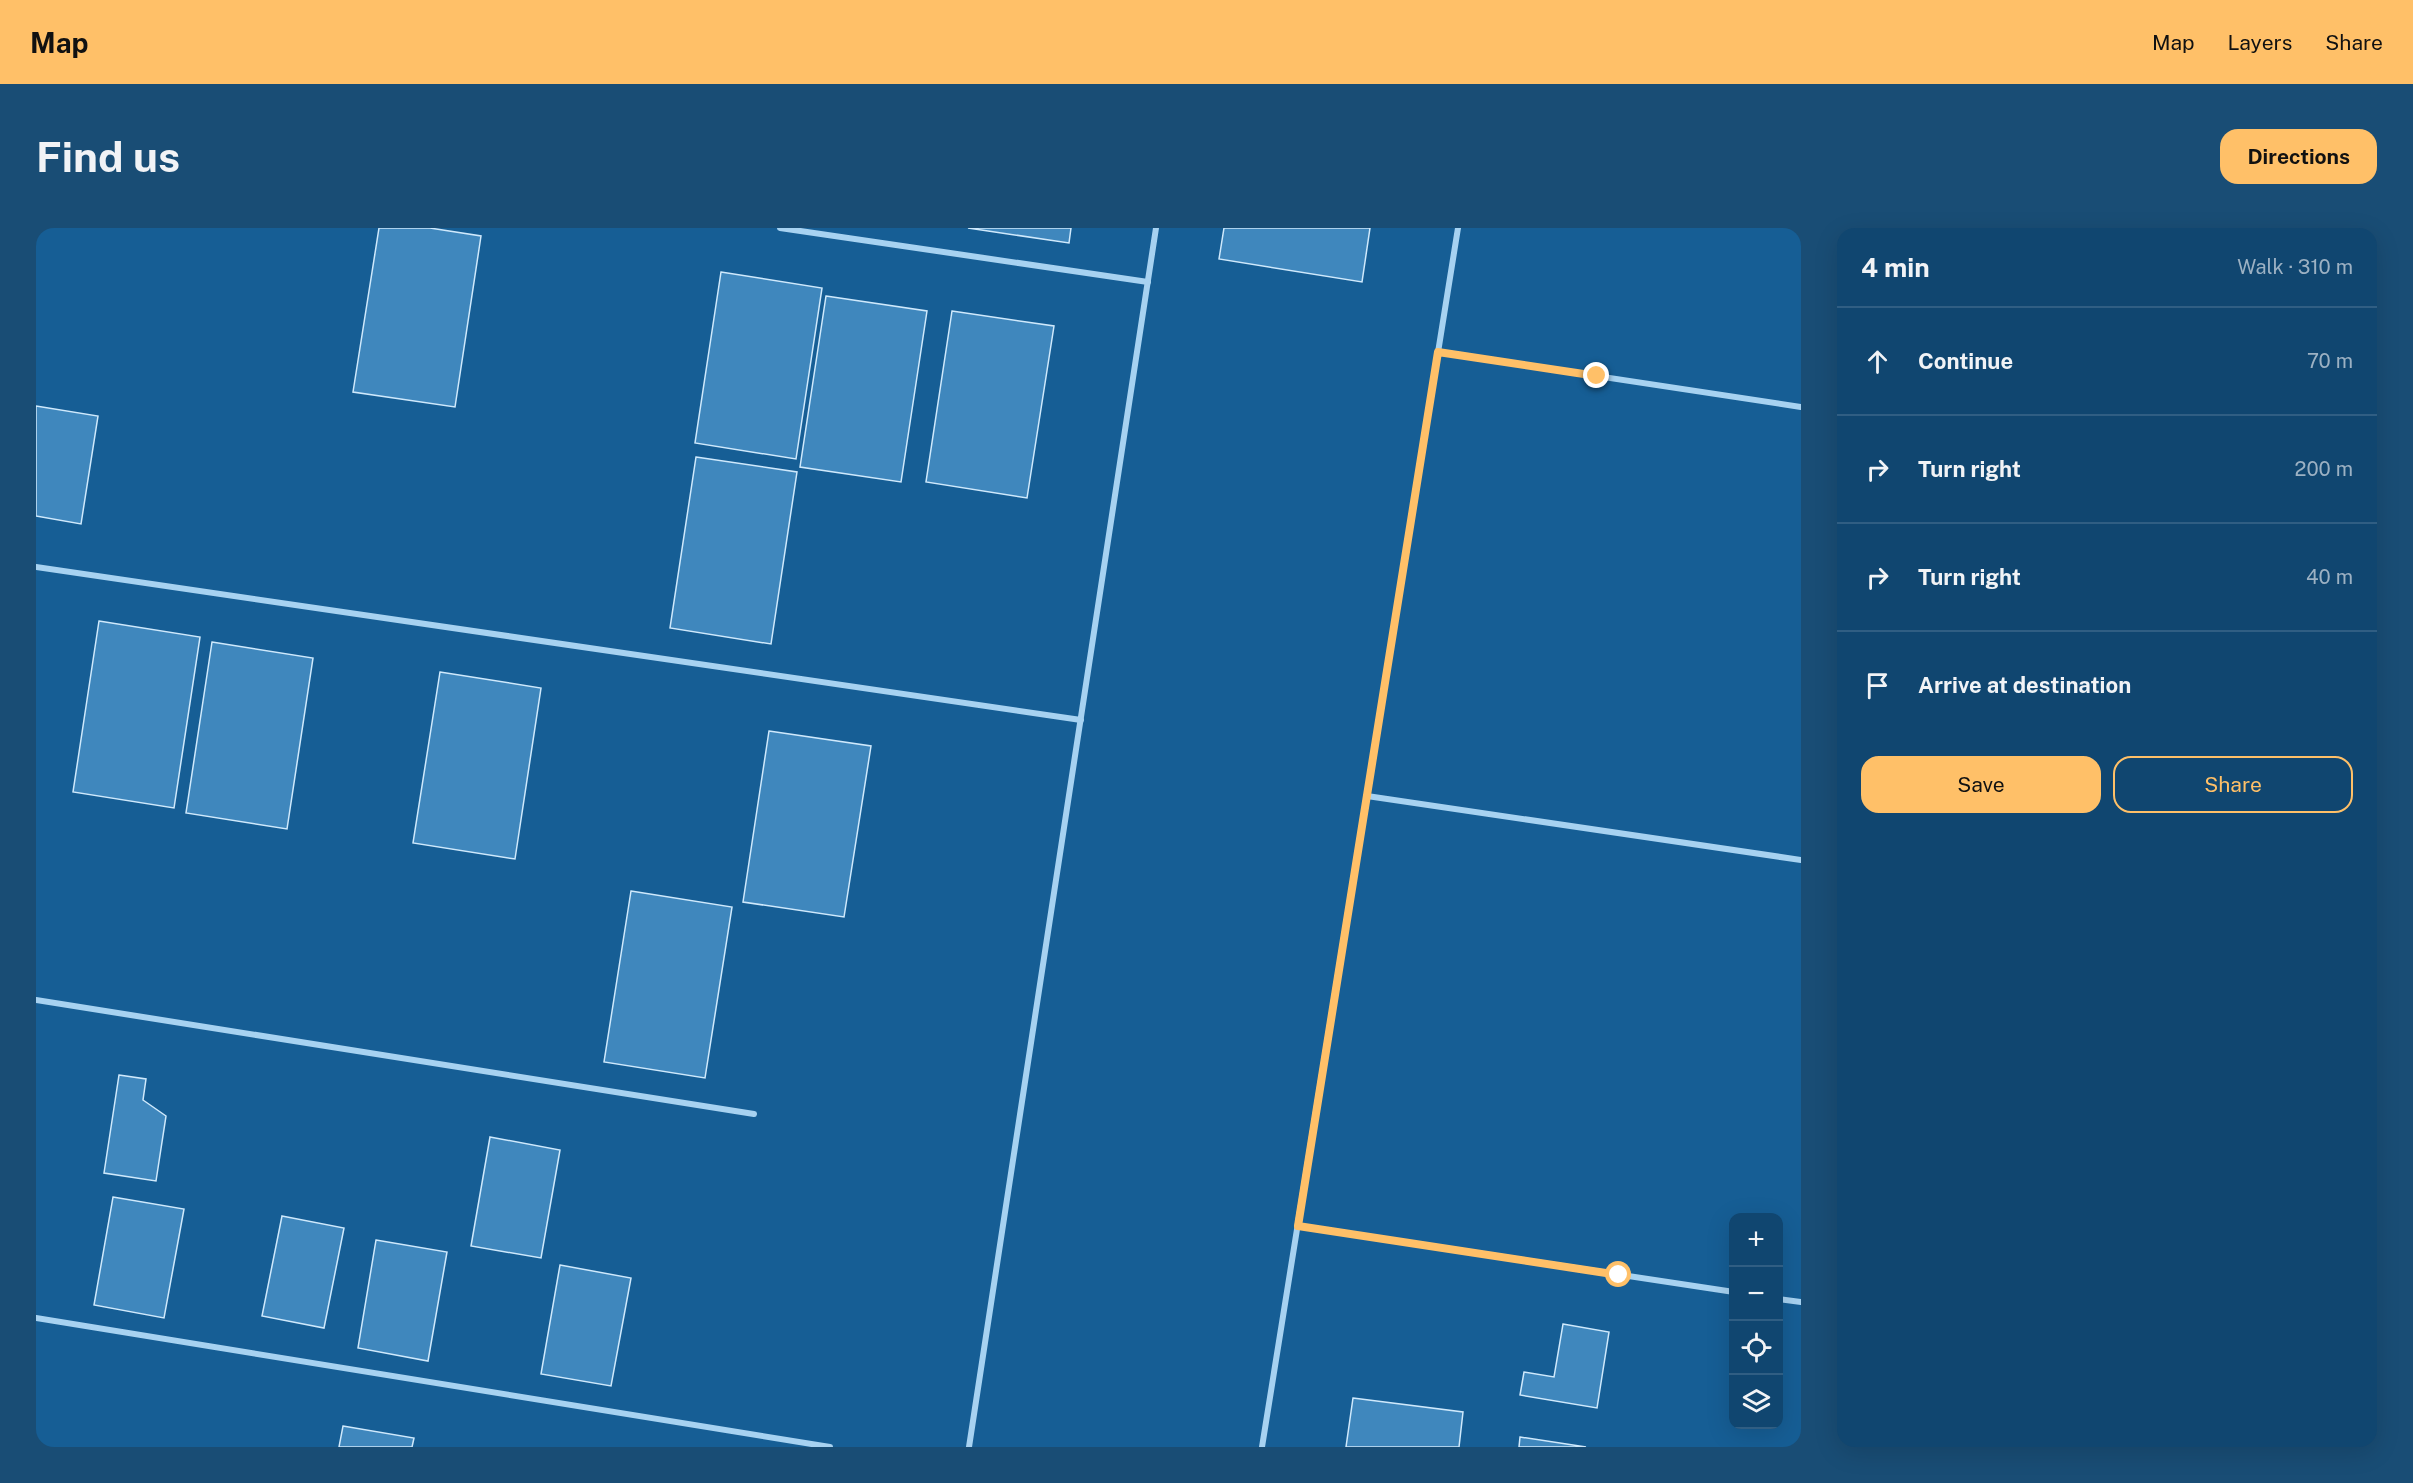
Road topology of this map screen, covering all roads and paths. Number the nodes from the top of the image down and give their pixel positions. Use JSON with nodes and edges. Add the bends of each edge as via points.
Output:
{"nodes":[{"id":1,"x":780,"y":228,"type":"edge"},
{"id":2,"x":1156,"y":228,"type":"edge"},
{"id":3,"x":1458,"y":228,"type":"edge"},
{"id":4,"x":1148,"y":282,"type":"junction"},
{"id":5,"x":1438,"y":352,"type":"junction"},
{"id":6,"x":1801,"y":407,"type":"edge"},
{"id":7,"x":36,"y":567,"type":"edge"},
{"id":8,"x":1081,"y":720,"type":"junction"},
{"id":9,"x":1366,"y":796,"type":"junction"},
{"id":10,"x":1801,"y":860,"type":"edge"},
{"id":11,"x":36,"y":1000,"type":"edge"},
{"id":12,"x":754,"y":1114,"type":"dead end"},
{"id":13,"x":1298,"y":1226,"type":"junction"},
{"id":14,"x":1729,"y":1291,"type":"edge"},
{"id":15,"x":1783,"y":1300,"type":"edge"},
{"id":16,"x":1801,"y":1302,"type":"edge"},
{"id":17,"x":36,"y":1318,"type":"edge"},
{"id":18,"x":830,"y":1447,"type":"edge"},
{"id":19,"x":969,"y":1447,"type":"edge"},
{"id":20,"x":1262,"y":1447,"type":"edge"}],
"edges":[{"from":1,"to":4,"type":"street"},
{"from":2,"to":4,"type":"street"},
{"from":3,"to":5,"type":"street"},
{"from":4,"to":8,"type":"street"},
{"from":5,"to":6,"type":"street"},
{"from":5,"to":9,"type":"street"},
{"from":7,"to":8,"type":"street"},
{"from":8,"to":19,"type":"street"},
{"from":9,"to":10,"type":"street"},
{"from":9,"to":13,"type":"street"},
{"from":11,"to":12,"type":"street"},
{"from":13,"to":14,"type":"street"},
{"from":13,"to":20,"type":"street"},
{"from":15,"to":16,"type":"street"},
{"from":17,"to":18,"type":"street"}]}
